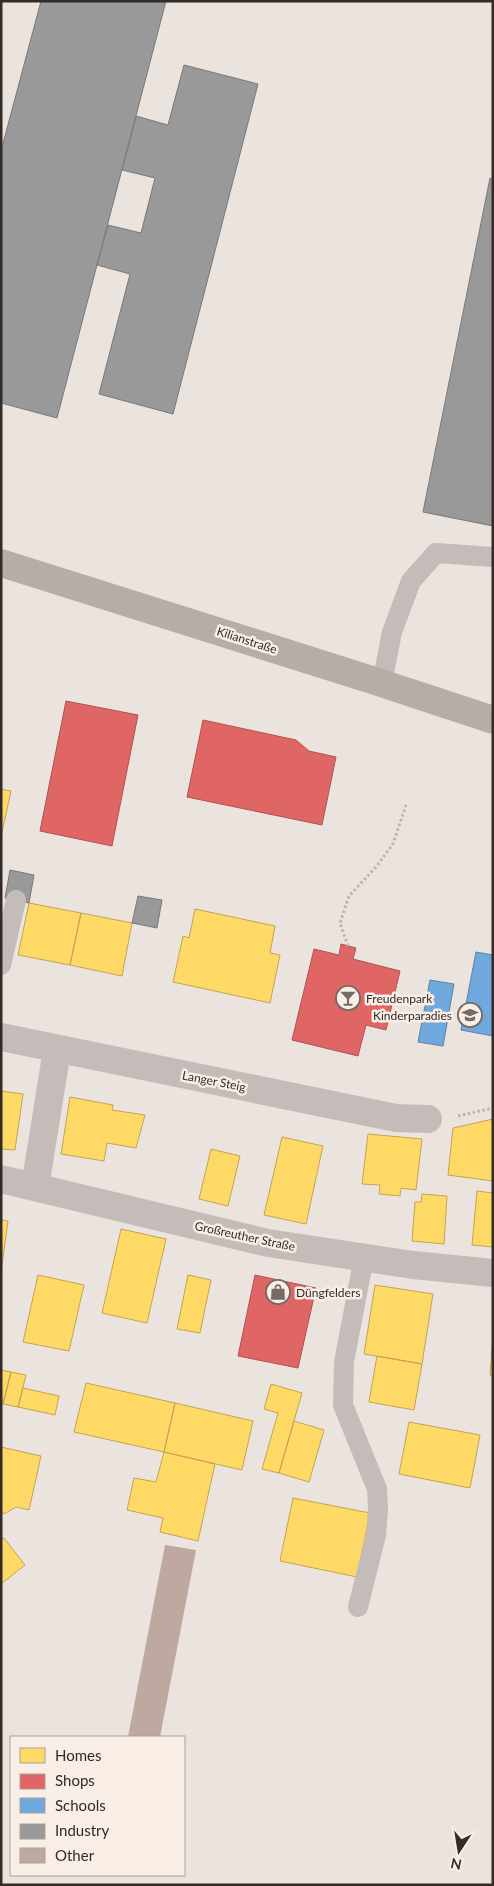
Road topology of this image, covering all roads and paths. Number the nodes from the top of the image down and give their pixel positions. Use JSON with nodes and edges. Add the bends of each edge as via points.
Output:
{"nodes":[{"id":1,"x":493,"y":558,"type":"edge"},
{"id":2,"x":1,"y":563,"type":"edge"},
{"id":3,"x":382,"y":683,"type":"junction"},
{"id":4,"x":493,"y":720,"type":"edge"},
{"id":5,"x":406,"y":805,"type":"dead end"},
{"id":6,"x":16,"y":900,"type":"dead end"},
{"id":7,"x":348,"y":946,"type":"dead end"},
{"id":8,"x":1,"y":965,"type":"edge"},
{"id":9,"x":1,"y":1037,"type":"edge"},
{"id":10,"x":57,"y":1050,"type":"junction"},
{"id":11,"x":428,"y":1119,"type":"dead end"},
{"id":12,"x":1,"y":1179,"type":"edge"},
{"id":13,"x":35,"y":1187,"type":"junction"},
{"id":14,"x":364,"y":1257,"type":"junction"},
{"id":15,"x":493,"y":1273,"type":"edge"},
{"id":16,"x":358,"y":1607,"type":"dead end"}],
"edges":[{"from":1,"to":3,"type":"lane","via":[[436,553],[411,581],[392,632]]},
{"from":2,"to":3,"type":"main road","name":"Kilianstraße"},
{"from":3,"to":4,"type":"main road","name":"Kilianstraße"},
{"from":5,"to":7,"type":"path","via":[[393,844],[349,896],[340,923]]},
{"from":6,"to":8,"type":"lane"},
{"from":9,"to":10,"type":"street","name":"Langer Steig"},
{"from":10,"to":11,"type":"street","name":"Langer Steig","via":[[396,1118]]},
{"from":10,"to":13,"type":"street"},
{"from":12,"to":13,"type":"street","name":"Großreuther Straße"},
{"from":13,"to":14,"type":"street","name":"Großreuther Straße","via":[[268,1243]]},
{"from":14,"to":15,"type":"street","name":"Großreuther Straße"},
{"from":14,"to":16,"type":"lane","via":[[344,1362],[343,1405],[377,1489],[376,1535]]}]}
